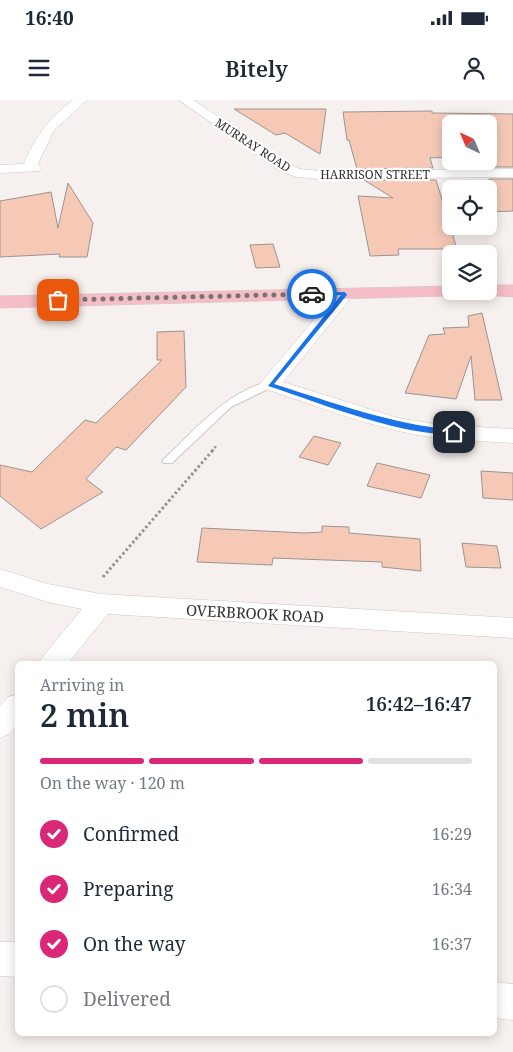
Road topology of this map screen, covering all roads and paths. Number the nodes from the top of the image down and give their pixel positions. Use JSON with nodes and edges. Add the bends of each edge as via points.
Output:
{"nodes":[{"id":1,"x":81,"y":100,"type":"edge"},
{"id":2,"x":185,"y":100,"type":"edge"},
{"id":3,"x":0,"y":168,"type":"edge"},
{"id":4,"x":297,"y":173,"type":"joint"},
{"id":5,"x":513,"y":174,"type":"edge"},
{"id":6,"x":497,"y":291,"type":"edge"},
{"id":7,"x":513,"y":291,"type":"edge"},
{"id":8,"x":442,"y":292,"type":"edge"},
{"id":9,"x":345,"y":294,"type":"junction"},
{"id":10,"x":0,"y":302,"type":"edge"},
{"id":11,"x":270,"y":384,"type":"junction"},
{"id":12,"x":513,"y":436,"type":"edge"},
{"id":13,"x":218,"y":444,"type":"dead end"},
{"id":14,"x":168,"y":461,"type":"dead end"},
{"id":15,"x":0,"y":578,"type":"edge"},
{"id":16,"x":92,"y":603,"type":"junction"},
{"id":17,"x":513,"y":628,"type":"edge"},
{"id":18,"x":53,"y":661,"type":"edge"},
{"id":19,"x":15,"y":708,"type":"edge"},
{"id":20,"x":0,"y":726,"type":"edge"},
{"id":21,"x":0,"y":958,"type":"edge"},
{"id":22,"x":15,"y":960,"type":"edge"},
{"id":23,"x":497,"y":1000,"type":"edge"},
{"id":24,"x":513,"y":1002,"type":"edge"}],
"edges":[{"from":1,"to":3,"type":"street","via":[[41,137],[30,164],[34,168]]},
{"from":2,"to":4,"type":"street","name":"MURRAY ROAD"},
{"from":4,"to":5,"type":"street","name":"HARRISON STREET"},
{"from":6,"to":7,"type":"main road"},
{"from":8,"to":9,"type":"main road"},
{"from":9,"to":10,"type":"main road"},
{"from":9,"to":11,"type":"street"},
{"from":11,"to":12,"type":"street","via":[[405,426]]},
{"from":11,"to":14,"type":"lane","via":[[227,405]]},
{"from":13,"to":16,"type":"path"},
{"from":15,"to":16,"type":"street","name":"OVERBROOK ROAD"},
{"from":16,"to":17,"type":"street","name":"OVERBROOK ROAD"},
{"from":16,"to":18,"type":"street"},
{"from":19,"to":20,"type":"street"},
{"from":21,"to":22,"type":"street"},
{"from":23,"to":24,"type":"street"}]}
